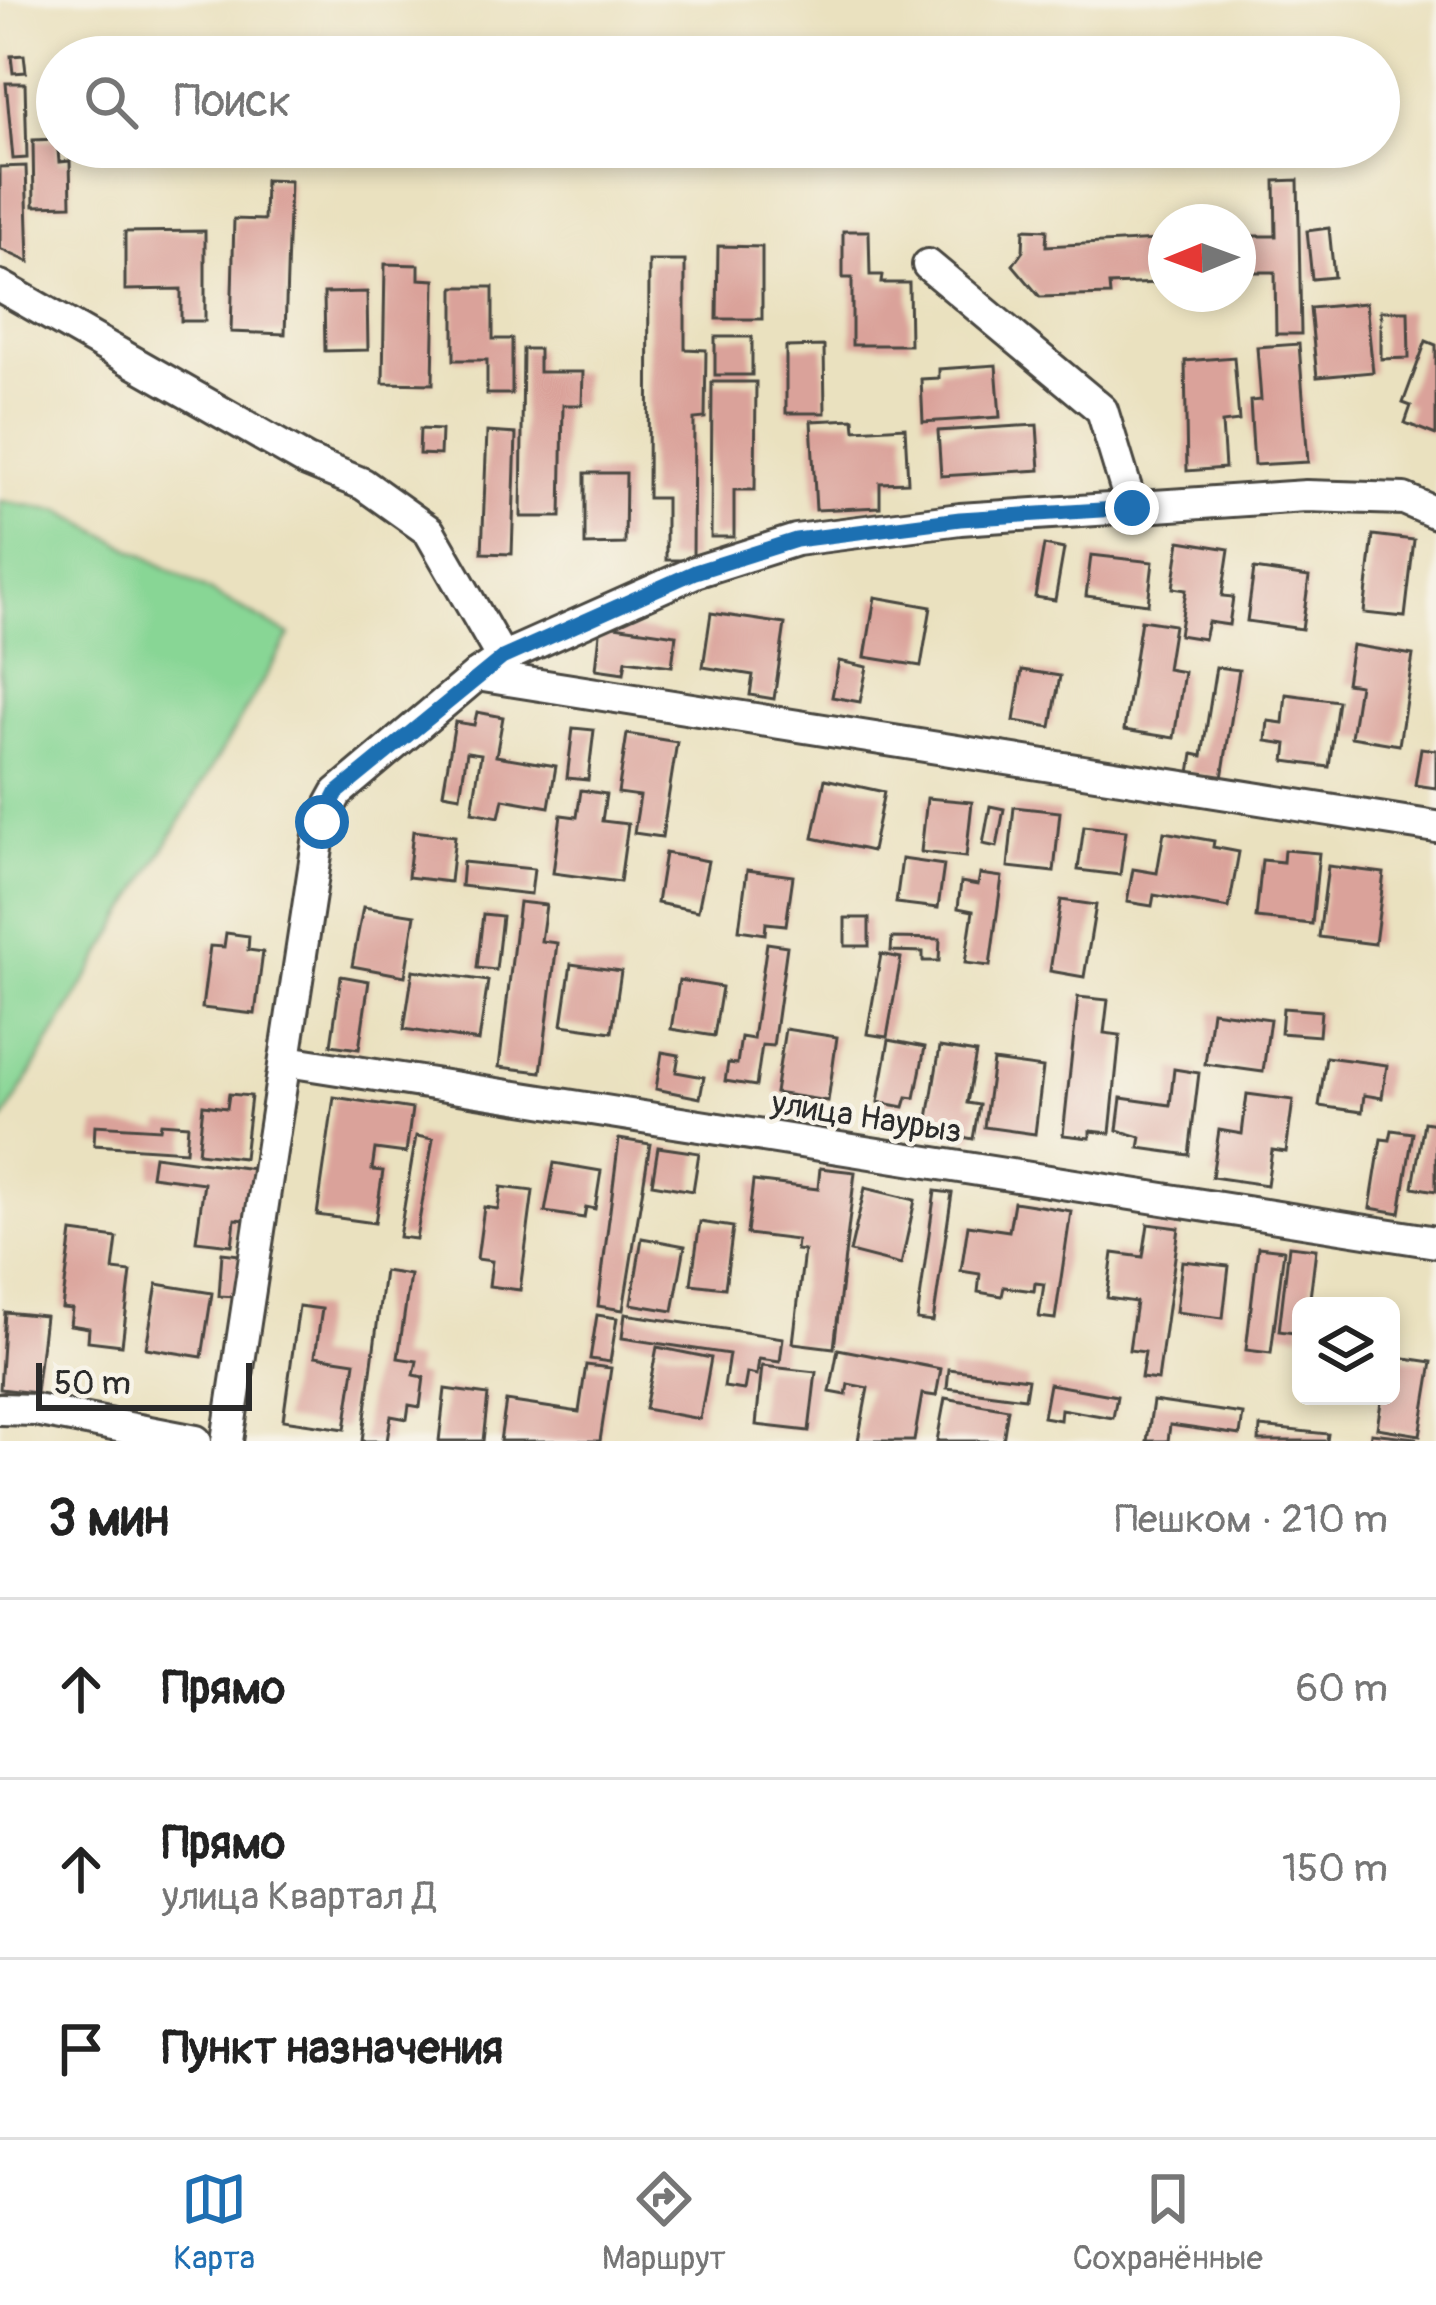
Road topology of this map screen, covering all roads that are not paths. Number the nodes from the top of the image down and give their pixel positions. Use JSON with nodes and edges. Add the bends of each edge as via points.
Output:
{"nodes":[{"id":1,"x":928,"y":265,"type":"dead end"},
{"id":2,"x":0,"y":286,"type":"edge"},
{"id":3,"x":1132,"y":508,"type":"junction"},
{"id":4,"x":1436,"y":513,"type":"edge"},
{"id":5,"x":490,"y":666,"type":"junction"},
{"id":6,"x":1436,"y":826,"type":"edge"},
{"id":7,"x":287,"y":1061,"type":"junction"},
{"id":8,"x":1436,"y":1242,"type":"edge"},
{"id":9,"x":0,"y":1409,"type":"edge"},
{"id":10,"x":196,"y":1441,"type":"edge"},
{"id":11,"x":226,"y":1441,"type":"edge"}],
"edges":[{"from":1,"to":3,"type":"street","via":[[1102,410]]},
{"from":2,"to":5,"type":"street","via":[[307,461],[363,484],[429,531]]},
{"from":3,"to":4,"type":"street","via":[[1306,496],[1404,499]]},
{"from":3,"to":5,"type":"street","via":[[796,540],[695,572]]},
{"from":5,"to":6,"type":"street"},
{"from":5,"to":7,"type":"street","via":[[337,793],[322,822]]},
{"from":7,"to":8,"type":"street","name":"улица Наурыз"},
{"from":7,"to":11,"type":"street"},
{"from":9,"to":10,"type":"street"}]}
